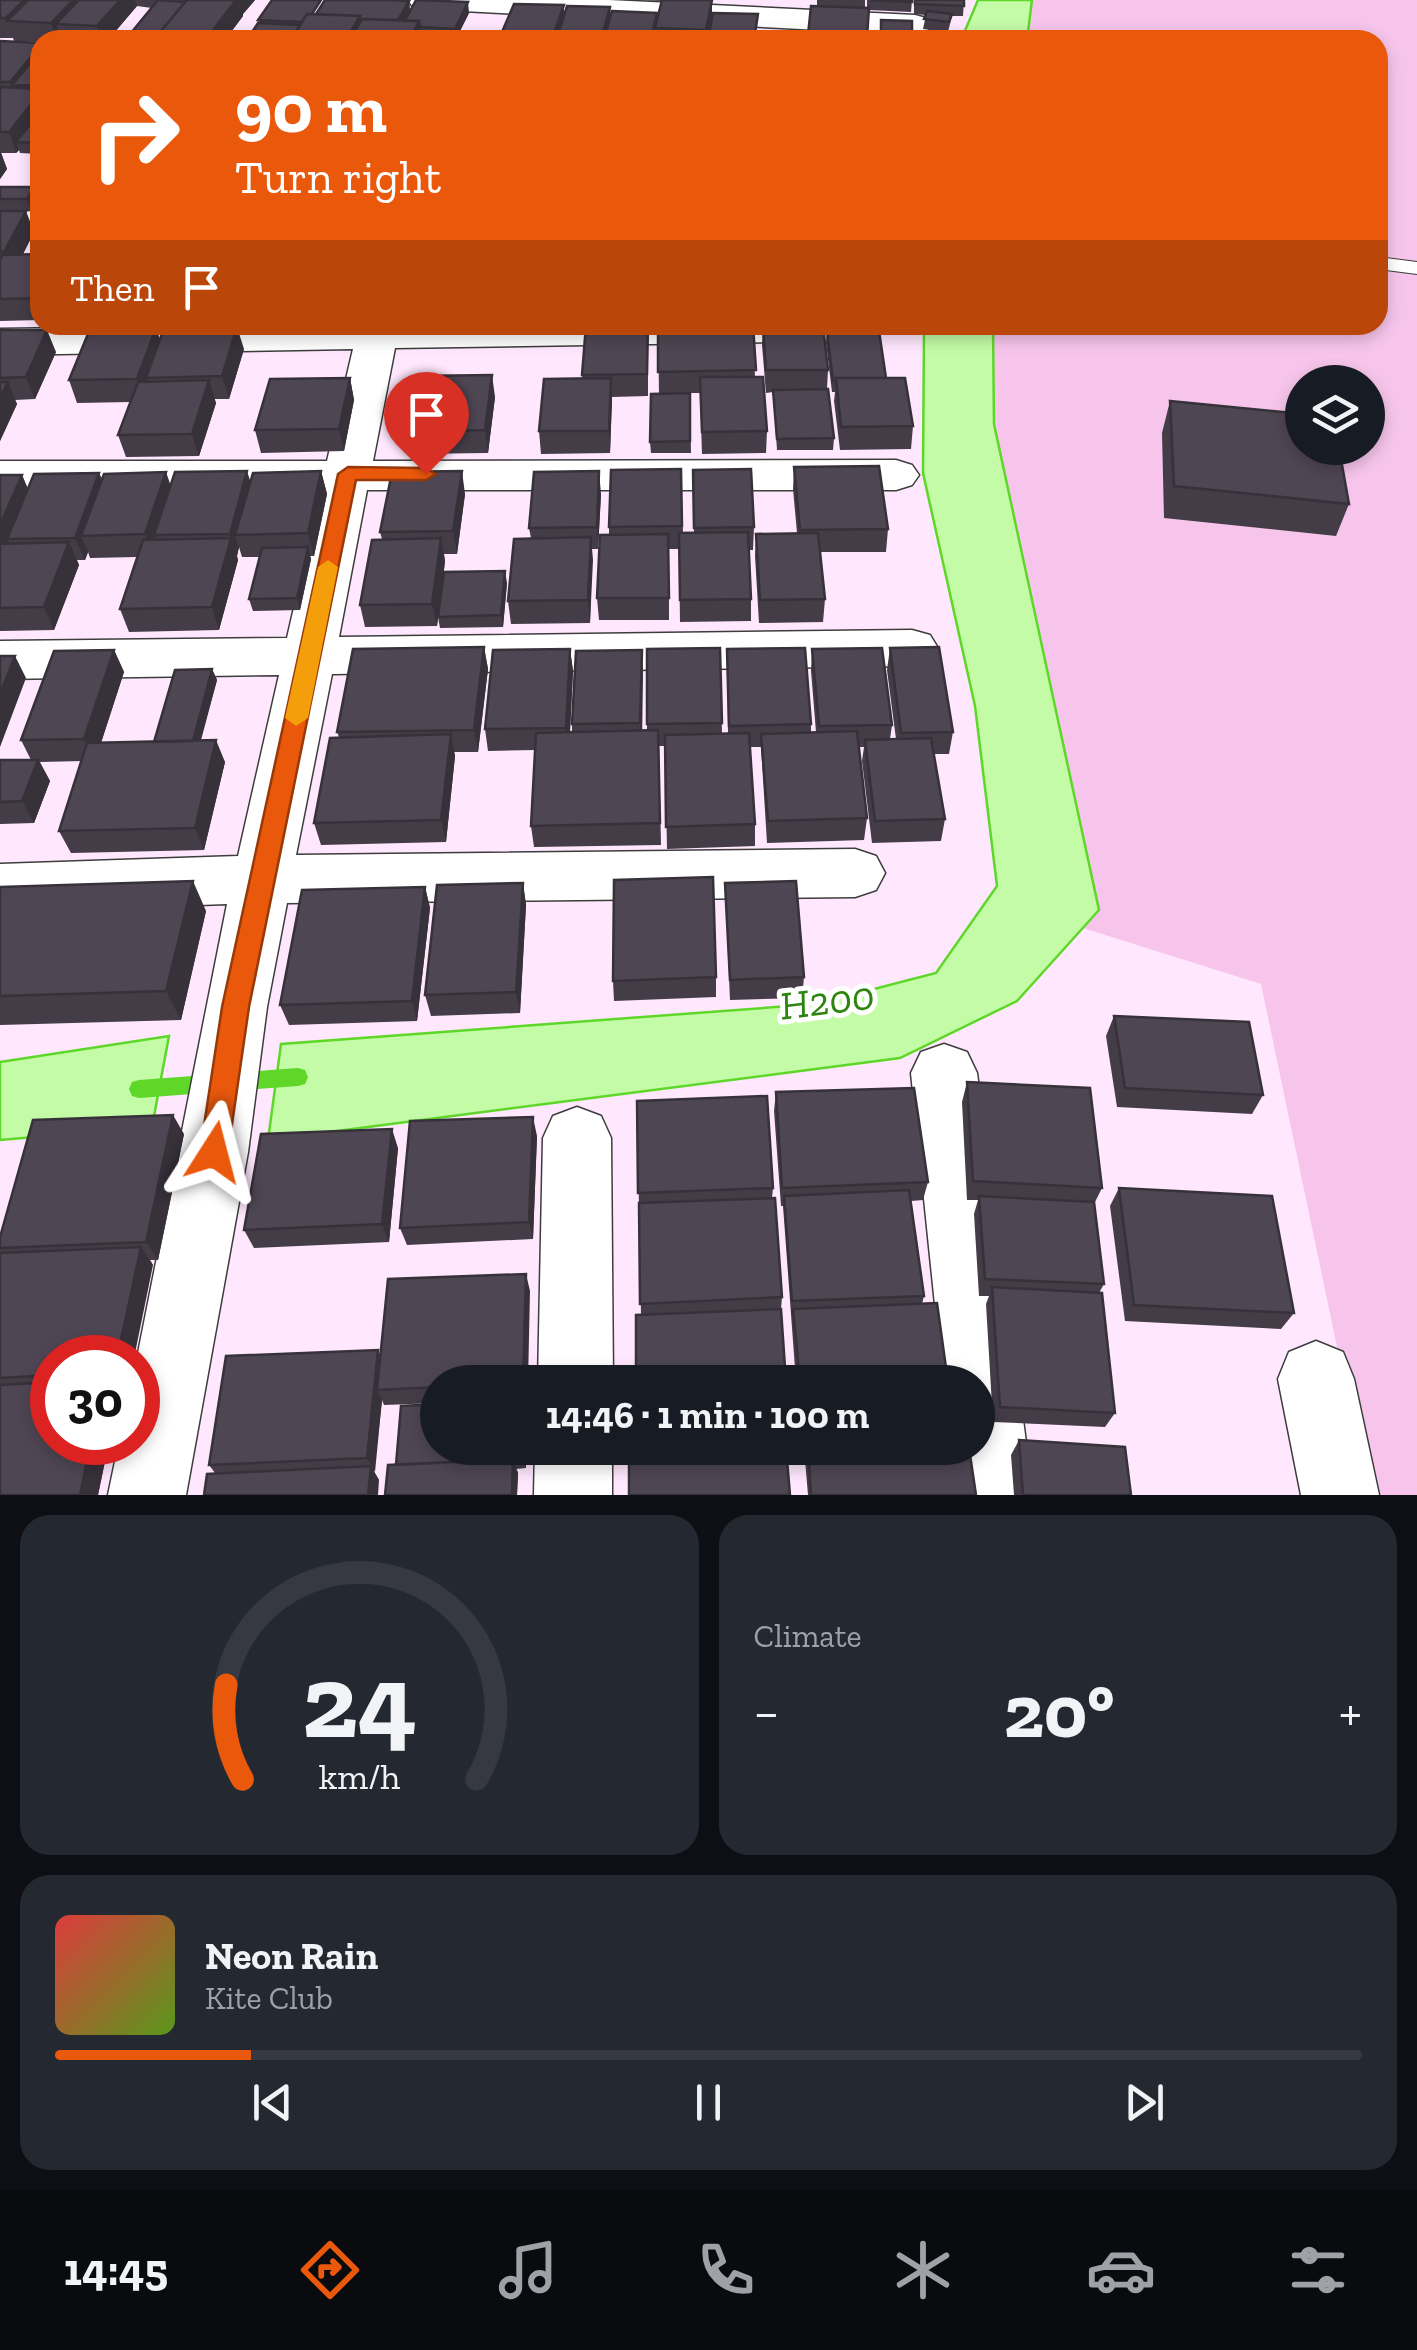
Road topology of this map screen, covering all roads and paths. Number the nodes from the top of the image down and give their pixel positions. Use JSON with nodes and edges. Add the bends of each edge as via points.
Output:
{"nodes":[{"id":1,"x":424,"y":0,"type":"edge"},
{"id":2,"x":496,"y":2,"type":"edge"},
{"id":3,"x":915,"y":25,"type":"edge"},
{"id":4,"x":483,"y":30,"type":"edge"},
{"id":5,"x":30,"y":222,"type":"edge"},
{"id":6,"x":0,"y":223,"type":"edge"},
{"id":7,"x":1388,"y":264,"type":"edge"},
{"id":8,"x":1417,"y":268,"type":"edge"},
{"id":9,"x":220,"y":335,"type":"edge"},
{"id":10,"x":377,"y":335,"type":"edge"},
{"id":11,"x":0,"y":342,"type":"edge"},
{"id":12,"x":348,"y":474,"type":"junction"},
{"id":13,"x":896,"y":475,"type":"dead end"},
{"id":14,"x":0,"y":476,"type":"edge"},
{"id":15,"x":912,"y":648,"type":"edge"},
{"id":16,"x":309,"y":658,"type":"junction"},
{"id":17,"x":0,"y":660,"type":"edge"},
{"id":18,"x":855,"y":873,"type":"dead end"},
{"id":19,"x":263,"y":879,"type":"junction"},
{"id":20,"x":0,"y":888,"type":"edge"},
{"id":21,"x":944,"y":1073,"type":"dead end"},
{"id":22,"x":578,"y":1138,"type":"dead end"},
{"id":23,"x":575,"y":1365,"type":"edge"},
{"id":24,"x":1316,"y":1379,"type":"dead end"},
{"id":25,"x":574,"y":1465,"type":"edge"},
{"id":26,"x":148,"y":1495,"type":"edge"},
{"id":27,"x":573,"y":1495,"type":"edge"},
{"id":28,"x":994,"y":1495,"type":"edge"},
{"id":29,"x":1340,"y":1495,"type":"edge"}],
"edges":[{"from":1,"to":2,"type":"street"},
{"from":2,"to":3,"type":"street"},
{"from":2,"to":4,"type":"street"},
{"from":5,"to":6,"type":"street"},
{"from":7,"to":8,"type":"lane"},
{"from":9,"to":11,"type":"street"},
{"from":10,"to":12,"type":"street"},
{"from":12,"to":13,"type":"street"},
{"from":12,"to":14,"type":"street"},
{"from":12,"to":16,"type":"street"},
{"from":15,"to":16,"type":"street"},
{"from":16,"to":17,"type":"street"},
{"from":16,"to":19,"type":"street"},
{"from":18,"to":19,"type":"street"},
{"from":19,"to":20,"type":"street"},
{"from":19,"to":26,"type":"street"},
{"from":21,"to":28,"type":"street"},
{"from":22,"to":23,"type":"street"},
{"from":24,"to":29,"type":"street"},
{"from":25,"to":27,"type":"street"}]}
